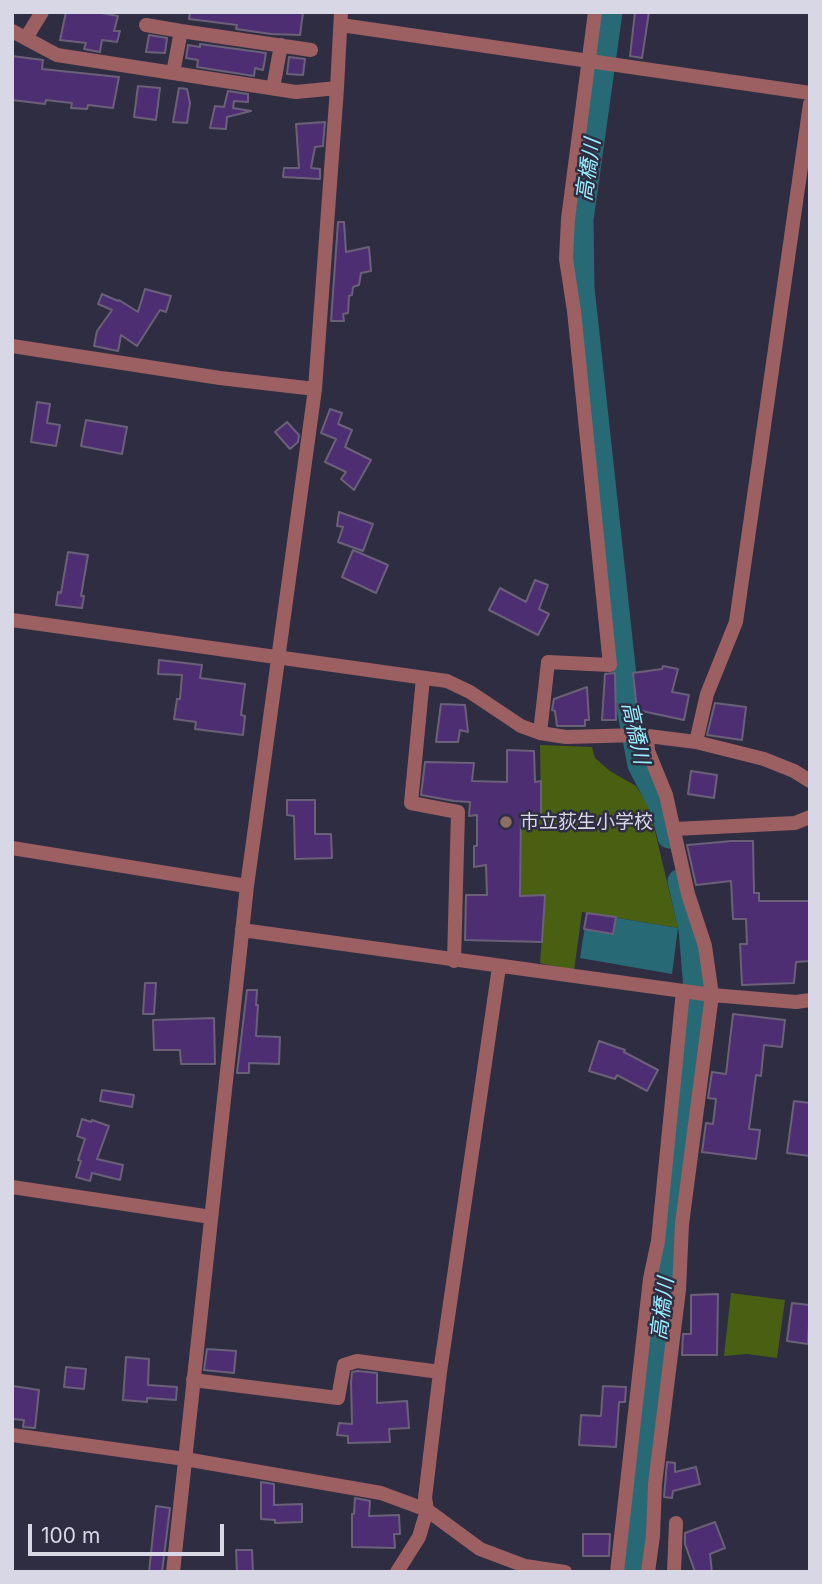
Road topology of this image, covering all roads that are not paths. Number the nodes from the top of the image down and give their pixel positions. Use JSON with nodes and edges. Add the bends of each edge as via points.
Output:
{"nodes":[{"id":1,"x":42,"y":12,"type":"edge"},
{"id":2,"x":595,"y":12,"type":"edge"},
{"id":3,"x":341,"y":18,"type":"edge"},
{"id":4,"x":146,"y":25,"type":"dead end"},
{"id":5,"x":12,"y":31,"type":"edge"},
{"id":6,"x":181,"y":31,"type":"junction"},
{"id":7,"x":26,"y":38,"type":"junction"},
{"id":8,"x":281,"y":45,"type":"junction"},
{"id":9,"x":311,"y":50,"type":"dead end"},
{"id":10,"x":587,"y":60,"type":"junction"},
{"id":11,"x":173,"y":73,"type":"junction"},
{"id":12,"x":272,"y":88,"type":"junction"},
{"id":13,"x":337,"y":88,"type":"junction"},
{"id":14,"x":810,"y":93,"type":"edge"},
{"id":15,"x":810,"y":104,"type":"edge"},
{"id":16,"x":12,"y":346,"type":"edge"},
{"id":17,"x":315,"y":389,"type":"junction"},
{"id":18,"x":12,"y":620,"type":"edge"},
{"id":19,"x":279,"y":658,"type":"junction"},
{"id":20,"x":423,"y":678,"type":"junction"},
{"id":21,"x":540,"y":733,"type":"junction"},
{"id":22,"x":647,"y":736,"type":"junction"},
{"id":23,"x":696,"y":742,"type":"junction"},
{"id":24,"x":810,"y":781,"type":"edge"},
{"id":25,"x":810,"y":817,"type":"edge"},
{"id":26,"x":675,"y":829,"type":"junction"},
{"id":27,"x":12,"y":848,"type":"edge"},
{"id":28,"x":247,"y":886,"type":"junction"},
{"id":29,"x":242,"y":930,"type":"junction"},
{"id":30,"x":454,"y":961,"type":"junction"},
{"id":31,"x":499,"y":967,"type":"junction"},
{"id":32,"x":683,"y":992,"type":"junction"},
{"id":33,"x":712,"y":995,"type":"junction"},
{"id":34,"x":810,"y":1000,"type":"edge"},
{"id":35,"x":12,"y":1187,"type":"edge"},
{"id":36,"x":211,"y":1217,"type":"junction"},
{"id":37,"x":440,"y":1372,"type":"junction"},
{"id":38,"x":193,"y":1380,"type":"junction"},
{"id":39,"x":12,"y":1435,"type":"edge"},
{"id":40,"x":185,"y":1459,"type":"junction"},
{"id":41,"x":427,"y":1510,"type":"junction"},
{"id":42,"x":676,"y":1523,"type":"dead end"},
{"id":43,"x":173,"y":1572,"type":"edge"},
{"id":44,"x":397,"y":1572,"type":"edge"},
{"id":45,"x":565,"y":1572,"type":"edge"},
{"id":46,"x":617,"y":1572,"type":"edge"},
{"id":47,"x":648,"y":1572,"type":"edge"},
{"id":48,"x":674,"y":1572,"type":"edge"}],
"edges":[{"from":1,"to":7,"type":"street"},
{"from":2,"to":10,"type":"street"},
{"from":3,"to":10,"type":"street"},
{"from":3,"to":13,"type":"street"},
{"from":4,"to":6,"type":"street"},
{"from":5,"to":7,"type":"street"},
{"from":6,"to":8,"type":"street"},
{"from":6,"to":11,"type":"street"},
{"from":7,"to":11,"type":"street","via":[[57,55]]},
{"from":8,"to":9,"type":"street"},
{"from":8,"to":12,"type":"street"},
{"from":10,"to":14,"type":"street"},
{"from":10,"to":21,"type":"street","via":[[566,259],[610,665],[548,662]]},
{"from":11,"to":12,"type":"street"},
{"from":12,"to":13,"type":"street","via":[[296,92]]},
{"from":13,"to":17,"type":"street"},
{"from":15,"to":23,"type":"street","via":[[736,622],[707,694]]},
{"from":16,"to":17,"type":"street"},
{"from":17,"to":19,"type":"street"},
{"from":18,"to":19,"type":"street"},
{"from":19,"to":20,"type":"street"},
{"from":19,"to":28,"type":"street"},
{"from":20,"to":21,"type":"street","via":[[447,681]]},
{"from":20,"to":30,"type":"street","via":[[411,803],[458,812]]},
{"from":21,"to":22,"type":"street"},
{"from":22,"to":23,"type":"street"},
{"from":22,"to":26,"type":"street"},
{"from":23,"to":24,"type":"street","via":[[764,759]]},
{"from":25,"to":26,"type":"street","via":[[794,822]]},
{"from":26,"to":33,"type":"street","via":[[688,894],[705,946]]},
{"from":27,"to":28,"type":"street"},
{"from":28,"to":29,"type":"street"},
{"from":29,"to":30,"type":"street"},
{"from":29,"to":36,"type":"street"},
{"from":30,"to":31,"type":"street"},
{"from":31,"to":32,"type":"street"},
{"from":31,"to":37,"type":"street"},
{"from":32,"to":33,"type":"street"},
{"from":32,"to":46,"type":"street"},
{"from":33,"to":34,"type":"street"},
{"from":33,"to":47,"type":"street","via":[[682,1224]]},
{"from":35,"to":36,"type":"street"},
{"from":36,"to":38,"type":"street"},
{"from":37,"to":38,"type":"street","via":[[357,1361],[344,1365],[338,1398]]},
{"from":37,"to":41,"type":"street"},
{"from":38,"to":40,"type":"street"},
{"from":39,"to":40,"type":"street"},
{"from":40,"to":41,"type":"street","via":[[381,1493]]},
{"from":40,"to":43,"type":"street"},
{"from":41,"to":44,"type":"street","via":[[419,1537]]},
{"from":41,"to":45,"type":"street","via":[[480,1549],[525,1566]]},
{"from":42,"to":48,"type":"street"}]}
